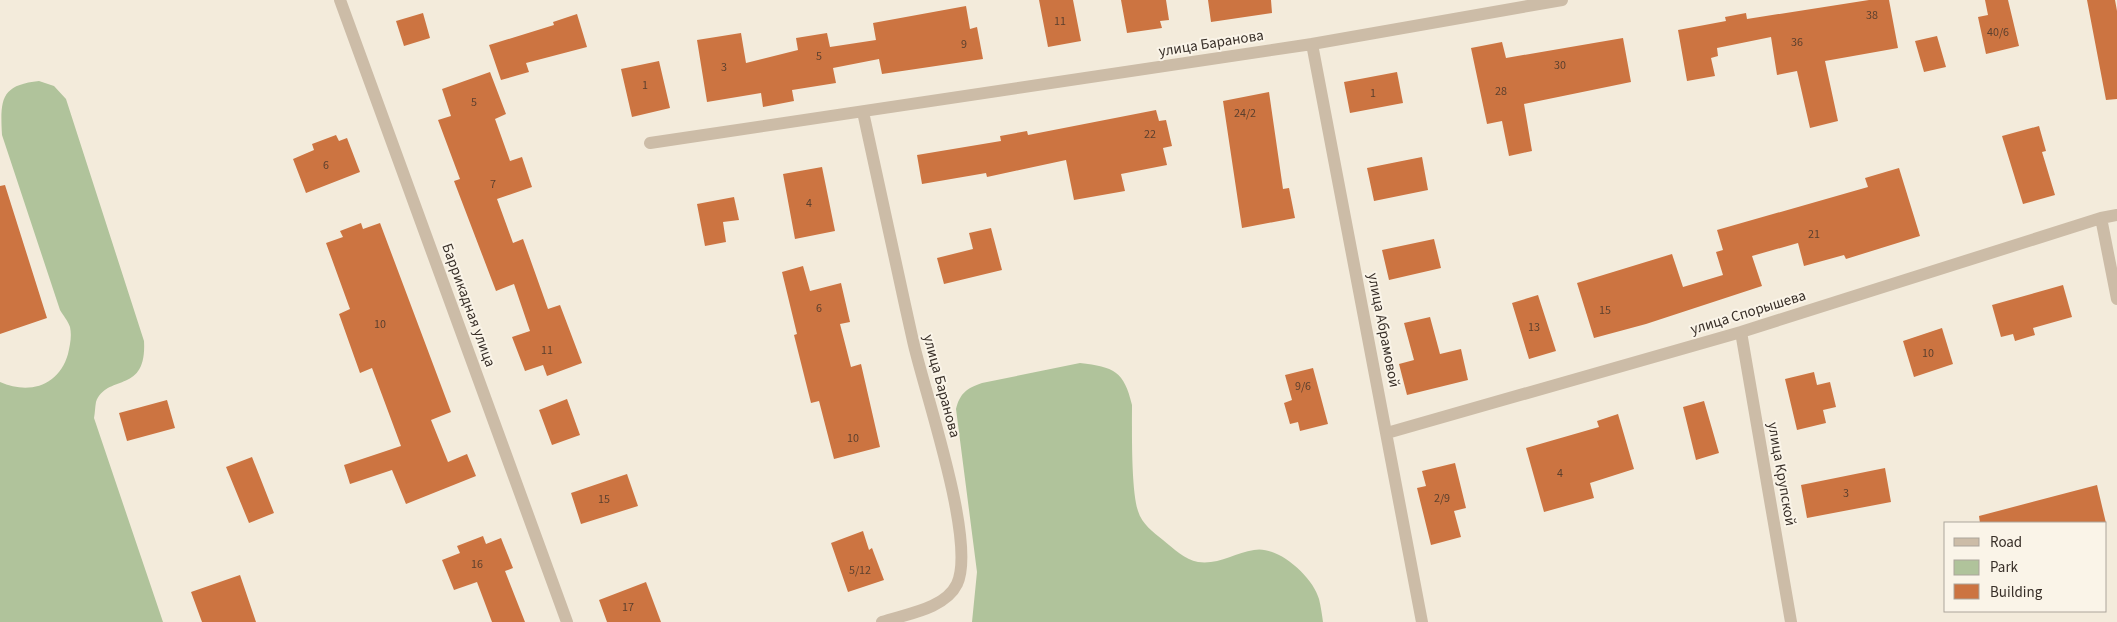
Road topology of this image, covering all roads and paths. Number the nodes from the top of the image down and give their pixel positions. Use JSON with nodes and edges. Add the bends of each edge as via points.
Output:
{"nodes":[{"id":1,"x":340,"y":0,"type":"edge"},
{"id":2,"x":1562,"y":0,"type":"edge"},
{"id":3,"x":1312,"y":44,"type":"junction"},
{"id":4,"x":863,"y":112,"type":"junction"},
{"id":5,"x":650,"y":143,"type":"dead end"},
{"id":6,"x":2117,"y":215,"type":"edge"},
{"id":7,"x":2101,"y":218,"type":"junction"},
{"id":8,"x":2117,"y":299,"type":"edge"},
{"id":9,"x":1740,"y":332,"type":"junction"},
{"id":10,"x":1388,"y":433,"type":"junction"},
{"id":11,"x":567,"y":622,"type":"edge"},
{"id":12,"x":882,"y":622,"type":"edge"},
{"id":13,"x":1422,"y":622,"type":"edge"},
{"id":14,"x":1791,"y":622,"type":"edge"}],
"edges":[{"from":1,"to":11,"type":"street","name":"Баррикадная улица"},
{"from":2,"to":3,"type":"street","name":"улица Баранова"},
{"from":3,"to":4,"type":"street","name":"улица Баранова"},
{"from":3,"to":10,"type":"street","name":"улица Абрамовой"},
{"from":4,"to":5,"type":"street","name":"улица Баранова"},
{"from":4,"to":12,"type":"street","name":"улица Баранова","via":[[913,344],[954,498],[961,561],[958,583],[949,596],[934,605]]},
{"from":6,"to":7,"type":"street","name":"улица Спорышева"},
{"from":7,"to":8,"type":"street"},
{"from":7,"to":9,"type":"street","name":"улица Спорышева"},
{"from":9,"to":10,"type":"street","name":"улица Спорышева"},
{"from":9,"to":14,"type":"street","name":"улица Крупской"},
{"from":10,"to":13,"type":"street","name":"улица Абрамовой"}]}
